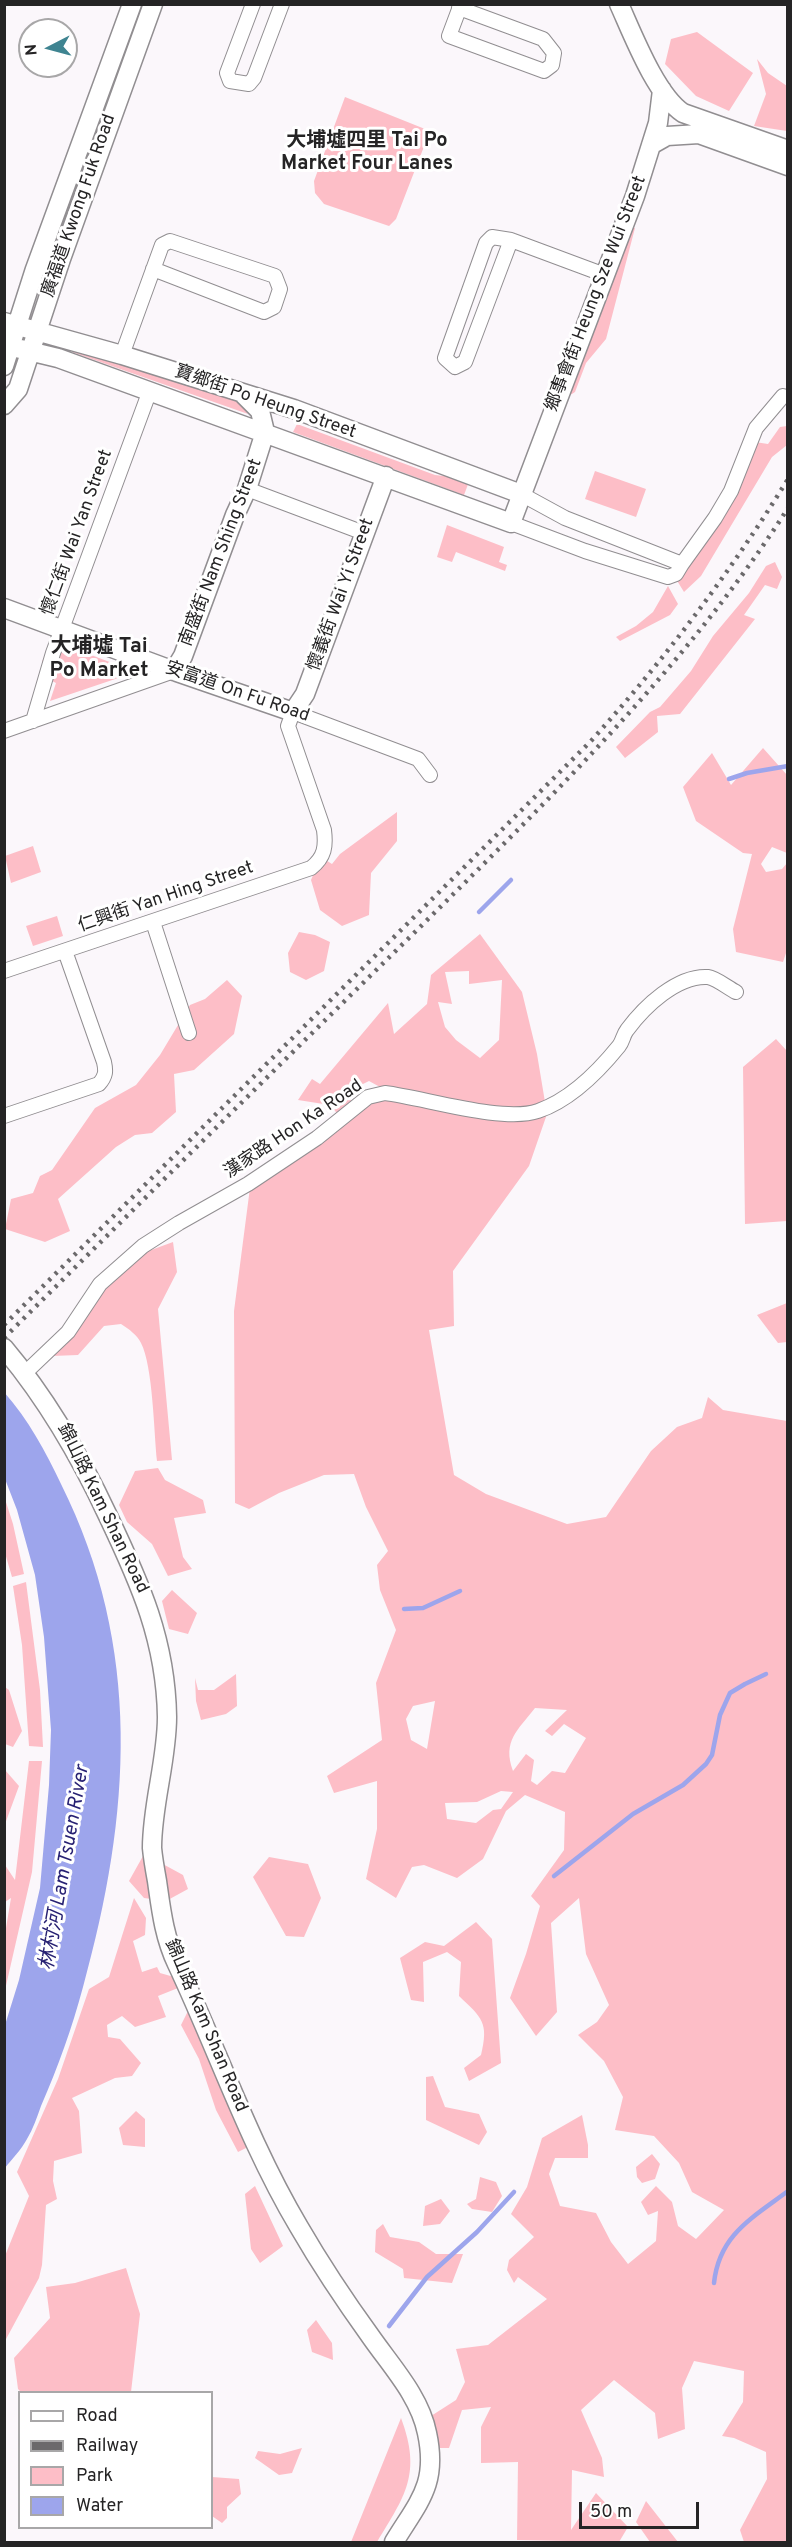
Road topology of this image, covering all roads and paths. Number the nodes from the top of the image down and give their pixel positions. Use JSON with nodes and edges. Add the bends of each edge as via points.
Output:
{"nodes":[{"id":1,"x":132,"y":4,"type":"edge"},
{"id":2,"x":153,"y":4,"type":"edge"},
{"id":3,"x":253,"y":4,"type":"edge"},
{"id":4,"x":282,"y":4,"type":"edge"},
{"id":5,"x":619,"y":4,"type":"edge"},
{"id":6,"x":460,"y":6,"type":"edge"},
{"id":7,"x":662,"y":90,"type":"junction"},
{"id":8,"x":651,"y":146,"type":"junction"},
{"id":9,"x":787,"y":159,"type":"edge"},
{"id":10,"x":511,"y":240,"type":"junction"},
{"id":11,"x":153,"y":269,"type":"junction"},
{"id":12,"x":605,"y":275,"type":"junction"},
{"id":13,"x":10,"y":323,"type":"edge"},
{"id":14,"x":37,"y":330,"type":"junction"},
{"id":15,"x":8,"y":346,"type":"edge"},
{"id":16,"x":31,"y":351,"type":"junction"},
{"id":17,"x":123,"y":355,"type":"junction"},
{"id":18,"x":4,"y":366,"type":"edge"},
{"id":19,"x":149,"y":393,"type":"junction"},
{"id":20,"x":243,"y":395,"type":"junction"},
{"id":21,"x":783,"y":396,"type":"dead end"},
{"id":22,"x":4,"y":405,"type":"edge"},
{"id":23,"x":266,"y":432,"type":"junction"},
{"id":24,"x":386,"y":476,"type":"junction"},
{"id":25,"x":247,"y":489,"type":"junction"},
{"id":26,"x":521,"y":494,"type":"junction"},
{"id":27,"x":511,"y":523,"type":"junction"},
{"id":28,"x":364,"y":533,"type":"junction"},
{"id":29,"x":682,"y":564,"type":"junction"},
{"id":30,"x":4,"y":608,"type":"edge"},
{"id":31,"x":62,"y":629,"type":"junction"},
{"id":32,"x":174,"y":672,"type":"junction"},
{"id":33,"x":293,"y":712,"type":"junction"},
{"id":34,"x":33,"y":721,"type":"junction"},
{"id":35,"x":4,"y":730,"type":"edge"},
{"id":36,"x":430,"y":775,"type":"dead end"},
{"id":37,"x":153,"y":922,"type":"junction"},
{"id":38,"x":65,"y":951,"type":"junction"},
{"id":39,"x":4,"y":971,"type":"edge"},
{"id":40,"x":736,"y":992,"type":"dead end"},
{"id":41,"x":189,"y":1033,"type":"dead end"},
{"id":42,"x":4,"y":1116,"type":"edge"},
{"id":43,"x":4,"y":1348,"type":"edge"},
{"id":44,"x":25,"y":1373,"type":"junction"},
{"id":45,"x":394,"y":2542,"type":"edge"}],
"edges":[{"from":1,"to":13,"type":"street","name":"廣福道 Kwong Fuk Road"},
{"from":2,"to":14,"type":"street","name":"廣福道 Kwong Fuk Road"},
{"from":3,"to":4,"type":"street","via":[[227,73],[230,81],[245,85],[254,78]]},
{"from":5,"to":7,"type":"street"},
{"from":6,"to":6,"type":"street","via":[[449,36],[544,71],[552,65],[554,53],[543,39]]},
{"from":7,"to":8,"type":"street","name":"鄉事會街 Heung Sze Wui Street"},
{"from":7,"to":9,"type":"street","via":[[683,113]]},
{"from":8,"to":9,"type":"street","via":[[667,136],[699,134]]},
{"from":8,"to":12,"type":"street","name":"鄉事會街 Heung Sze Wui Street"},
{"from":10,"to":10,"type":"street","via":[[465,362],[455,367],[445,358],[486,243],[492,237]]},
{"from":10,"to":12,"type":"street"},
{"from":11,"to":11,"type":"street","via":[[162,245],[170,240],[275,276],[280,289],[274,307],[264,312]]},
{"from":11,"to":17,"type":"street"},
{"from":12,"to":26,"type":"street","name":"鄉事會街 Heung Sze Wui Street"},
{"from":13,"to":14,"type":"street","name":"寶鄉街 Po Heung Street"},
{"from":13,"to":15,"type":"street","name":"廣福道 Kwong Fuk Road"},
{"from":14,"to":16,"type":"street","name":"廣福道 Kwong Fuk Road"},
{"from":14,"to":17,"type":"street","name":"寶鄉街 Po Heung Street"},
{"from":15,"to":16,"type":"street","name":"寶鄉街 Po Heung Street"},
{"from":15,"to":18,"type":"street","name":"廣福道 Kwong Fuk Road"},
{"from":16,"to":19,"type":"street","name":"寶鄉街 Po Heung Street"},
{"from":16,"to":22,"type":"street","name":"廣福道 Kwong Fuk Road","via":[[18,389]]},
{"from":17,"to":20,"type":"street","name":"寶鄉街 Po Heung Street"},
{"from":19,"to":23,"type":"street","name":"寶鄉街 Po Heung Street"},
{"from":19,"to":31,"type":"street","name":"懷仁街 Wai Yan Street"},
{"from":20,"to":23,"type":"street","via":[[260,411]]},
{"from":20,"to":26,"type":"street","name":"寶鄉街 Po Heung Street","via":[[294,409]]},
{"from":21,"to":29,"type":"street","via":[[756,428],[731,491]]},
{"from":23,"to":24,"type":"street","name":"寶鄉街 Po Heung Street"},
{"from":23,"to":25,"type":"street","name":"南盛街 Nam Shing Street"},
{"from":24,"to":27,"type":"street","name":"寶鄉街 Po Heung Street"},
{"from":24,"to":28,"type":"street","name":"懷義街 Wai Yi Street"},
{"from":25,"to":28,"type":"street"},
{"from":25,"to":32,"type":"street","name":"南盛街 Nam Shing Street"},
{"from":26,"to":27,"type":"street"},
{"from":26,"to":29,"type":"street","name":"寶鄉街 Po Heung Street","via":[[565,518]]},
{"from":27,"to":29,"type":"street","name":"寶鄉街 Po Heung Street","via":[[668,577],[676,574]]},
{"from":28,"to":33,"type":"street","name":"懷義街 Wai Yi Street","via":[[305,694]]},
{"from":30,"to":31,"type":"street","name":"安富道 On Fu Road"},
{"from":31,"to":32,"type":"street","name":"安富道 On Fu Road"},
{"from":31,"to":34,"type":"street","name":"懷仁街 Wai Yan Street"},
{"from":32,"to":33,"type":"street","name":"安富道 On Fu Road"},
{"from":32,"to":34,"type":"street"},
{"from":33,"to":36,"type":"street","name":"安富道 On Fu Road","via":[[403,752],[418,759]]},
{"from":33,"to":37,"type":"street","name":"仁興街 Yan Hing Street","via":[[288,726],[324,830],[326,844],[322,856],[311,868]]},
{"from":34,"to":35,"type":"street"},
{"from":37,"to":38,"type":"street","name":"仁興街 Yan Hing Street"},
{"from":37,"to":41,"type":"street"},
{"from":38,"to":39,"type":"street","name":"仁興街 Yan Hing Street"},
{"from":38,"to":42,"type":"street","via":[[106,1071],[99,1083]]},
{"from":40,"to":44,"type":"street","name":"漢家路 Hon Ka Road","via":[[709,977],[681,981],[625,1032],[621,1044],[587,1080],[556,1104],[536,1112],[508,1116],[385,1093],[368,1097],[317,1138],[248,1184],[143,1246],[100,1284],[68,1332]]},
{"from":43,"to":44,"type":"street","name":"錦山路 Kam Shan Road"},
{"from":44,"to":45,"type":"street","name":"錦山路 Kam Shan Road","via":[[51,1409],[105,1509],[146,1598],[162,1657],[167,1721],[152,1848],[169,1947],[264,2164],[337,2289],[407,2388],[424,2421],[430,2454],[428,2486]]}]}
